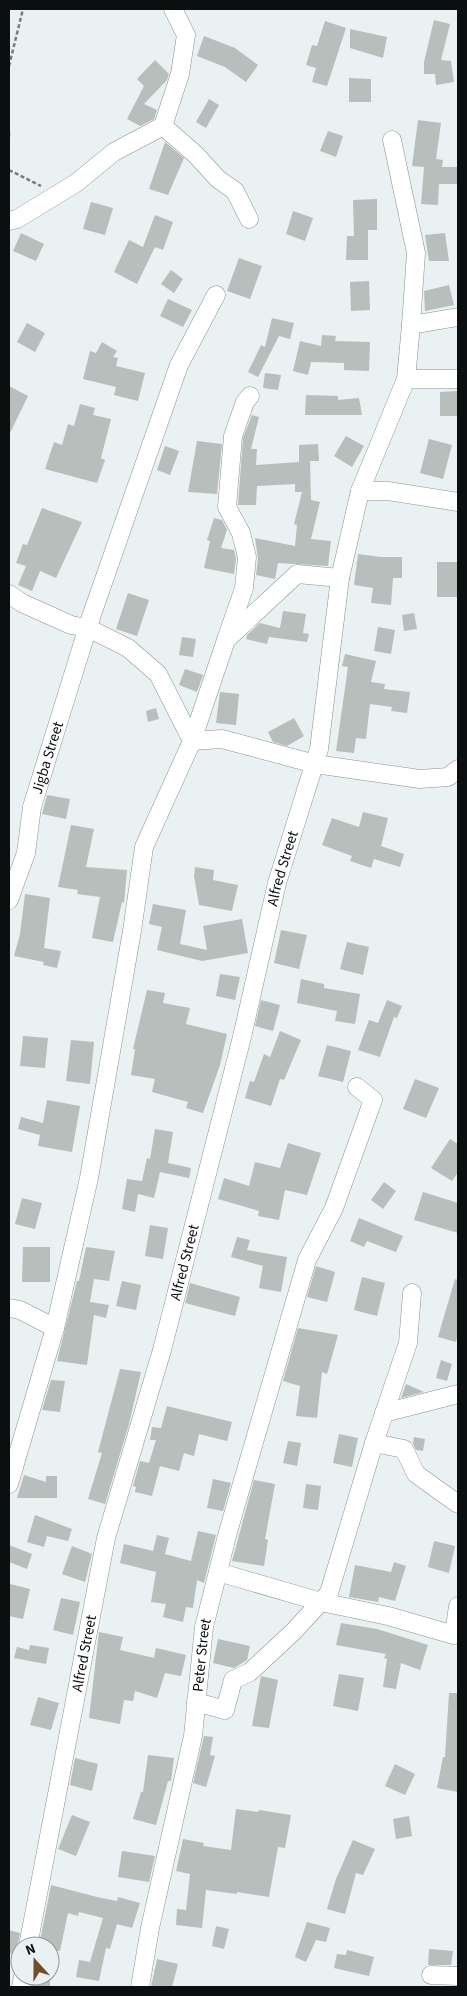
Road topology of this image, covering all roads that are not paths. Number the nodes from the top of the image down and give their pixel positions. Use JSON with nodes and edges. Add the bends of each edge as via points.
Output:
{"nodes":[{"id":1,"x":173,"y":9,"type":"edge"},
{"id":2,"x":163,"y":126,"type":"junction"},
{"id":3,"x":392,"y":140,"type":"dead end"},
{"id":4,"x":250,"y":219,"type":"dead end"},
{"id":5,"x":9,"y":221,"type":"edge"},
{"id":6,"x":216,"y":295,"type":"dead end"},
{"id":7,"x":458,"y":317,"type":"edge"},
{"id":8,"x":411,"y":325,"type":"junction"},
{"id":9,"x":458,"y":379,"type":"edge"},
{"id":10,"x":406,"y":380,"type":"junction"},
{"id":11,"x":250,"y":396,"type":"dead end"},
{"id":12,"x":360,"y":491,"type":"junction"},
{"id":13,"x":458,"y":502,"type":"edge"},
{"id":14,"x":340,"y":578,"type":"junction"},
{"id":15,"x":9,"y":594,"type":"edge"},
{"id":16,"x":89,"y":622,"type":"junction"},
{"id":17,"x":226,"y":640,"type":"junction"},
{"id":18,"x":192,"y":741,"type":"junction"},
{"id":19,"x":315,"y":764,"type":"junction"},
{"id":20,"x":458,"y":769,"type":"edge"},
{"id":21,"x":9,"y":900,"type":"edge"},
{"id":22,"x":357,"y":1087,"type":"dead end"},
{"id":23,"x":412,"y":1293,"type":"dead end"},
{"id":24,"x":9,"y":1308,"type":"edge"},
{"id":25,"x":55,"y":1328,"type":"junction"},
{"id":26,"x":458,"y":1394,"type":"edge"},
{"id":27,"x":384,"y":1413,"type":"junction"},
{"id":28,"x":374,"y":1444,"type":"junction"},
{"id":29,"x":9,"y":1484,"type":"edge"},
{"id":30,"x":458,"y":1504,"type":"edge"},
{"id":31,"x":218,"y":1572,"type":"junction"},
{"id":32,"x":321,"y":1602,"type":"junction"},
{"id":33,"x":458,"y":1606,"type":"edge"},
{"id":34,"x":456,"y":1636,"type":"edge"},
{"id":35,"x":196,"y":1702,"type":"junction"},
{"id":36,"x":30,"y":1936,"type":"edge"},
{"id":37,"x":431,"y":1975,"type":"dead end"},
{"id":38,"x":458,"y":1976,"type":"edge"},
{"id":39,"x":140,"y":1987,"type":"edge"}],
"edges":[{"from":1,"to":2,"type":"street","via":[[186,35],[180,74]]},
{"from":2,"to":4,"type":"street","via":[[235,191]]},
{"from":2,"to":5,"type":"street","via":[[114,152],[76,183]]},
{"from":3,"to":8,"type":"street","name":"Alfred Street","via":[[416,253]]},
{"from":6,"to":16,"type":"street","name":"Jigba Street","via":[[179,365]]},
{"from":7,"to":8,"type":"street"},
{"from":8,"to":10,"type":"street","name":"Alfred Street"},
{"from":9,"to":10,"type":"street"},
{"from":10,"to":12,"type":"street","name":"Alfred Street"},
{"from":11,"to":17,"type":"street","via":[[233,436],[228,507],[241,533],[247,556],[244,588]]},
{"from":12,"to":13,"type":"street","via":[[388,491]]},
{"from":12,"to":14,"type":"street","name":"Alfred Street"},
{"from":14,"to":17,"type":"street","via":[[297,574]]},
{"from":14,"to":19,"type":"street","name":"Alfred Street"},
{"from":15,"to":16,"type":"street","via":[[71,625]]},
{"from":16,"to":18,"type":"street","via":[[128,648],[158,674]]},
{"from":16,"to":21,"type":"street","name":"Jigba Street","via":[[32,807],[26,852]]},
{"from":17,"to":18,"type":"street"},
{"from":18,"to":19,"type":"street","via":[[222,740]]},
{"from":18,"to":25,"type":"street","via":[[144,847],[91,1168]]},
{"from":19,"to":20,"type":"street","via":[[420,780],[448,777]]},
{"from":19,"to":36,"type":"street","name":"Alfred Street","via":[[277,883],[242,1037],[164,1340],[106,1538]]},
{"from":22,"to":31,"type":"street","name":"Peter Street","via":[[373,1100],[334,1208],[307,1260]]},
{"from":23,"to":27,"type":"street","via":[[408,1343]]},
{"from":24,"to":25,"type":"street","via":[[20,1310]]},
{"from":25,"to":29,"type":"street"},
{"from":26,"to":27,"type":"street"},
{"from":27,"to":28,"type":"street"},
{"from":28,"to":30,"type":"street","via":[[404,1449],[416,1474]]},
{"from":28,"to":32,"type":"street","via":[[329,1593]]},
{"from":31,"to":32,"type":"street"},
{"from":31,"to":35,"type":"street","name":"Peter Street","via":[[204,1627]]},
{"from":32,"to":34,"type":"street","via":[[388,1616]]},
{"from":32,"to":35,"type":"street","via":[[250,1672],[233,1680],[225,1710]]},
{"from":33,"to":34,"type":"street"},
{"from":35,"to":39,"type":"street","name":"Peter Street","via":[[193,1736]]},
{"from":37,"to":38,"type":"street"}]}
